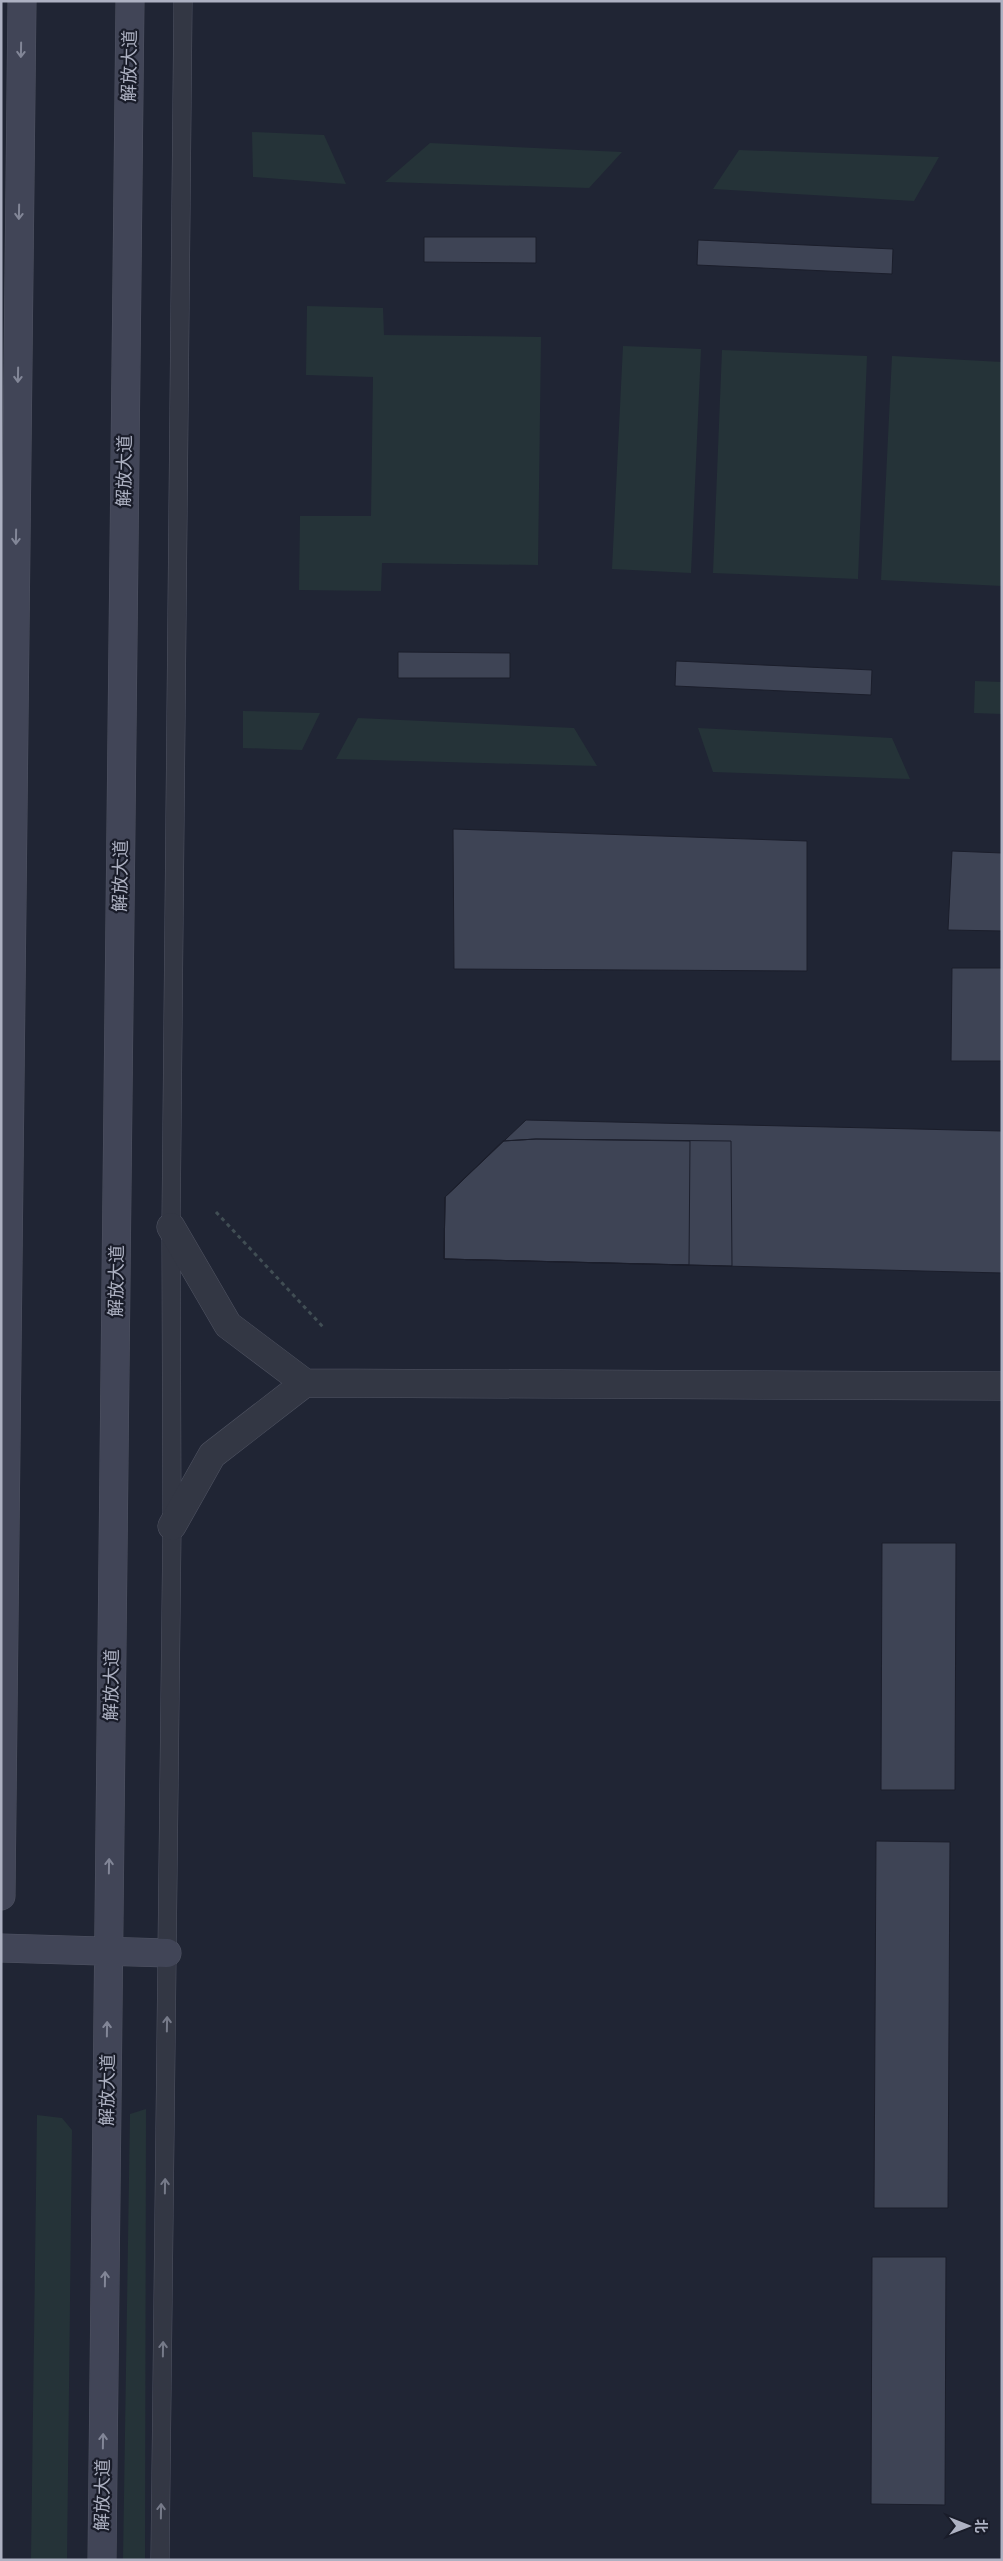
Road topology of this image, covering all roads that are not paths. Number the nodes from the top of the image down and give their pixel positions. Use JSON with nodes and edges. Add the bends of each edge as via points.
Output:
{"nodes":[{"id":1,"x":22,"y":1,"type":"edge"},
{"id":2,"x":130,"y":1,"type":"edge"},
{"id":3,"x":183,"y":1,"type":"edge"},
{"id":4,"x":170,"y":1226,"type":"junction"},
{"id":5,"x":305,"y":1383,"type":"junction"},
{"id":6,"x":1002,"y":1386,"type":"edge"},
{"id":7,"x":172,"y":1526,"type":"junction"},
{"id":8,"x":1,"y":1896,"type":"edge"},
{"id":9,"x":1,"y":1948,"type":"edge"},
{"id":10,"x":108,"y":1952,"type":"junction"},
{"id":11,"x":168,"y":1953,"type":"junction"},
{"id":12,"x":102,"y":2560,"type":"edge"},
{"id":13,"x":160,"y":2560,"type":"edge"}],
"edges":[{"from":1,"to":8,"type":"main road","one_way":true},
{"from":10,"to":2,"type":"main road","name":"解放大道","one_way":true},
{"from":3,"to":4,"type":"lane"},
{"from":4,"to":5,"type":"street","via":[[228,1325]]},
{"from":4,"to":7,"type":"lane"},
{"from":5,"to":6,"type":"street"},
{"from":5,"to":7,"type":"street","via":[[212,1455]]},
{"from":7,"to":11,"type":"lane"},
{"from":9,"to":10,"type":"main road"},
{"from":10,"to":11,"type":"main road"},
{"from":12,"to":10,"type":"main road","name":"解放大道","one_way":true},
{"from":13,"to":11,"type":"lane","one_way":true}]}
